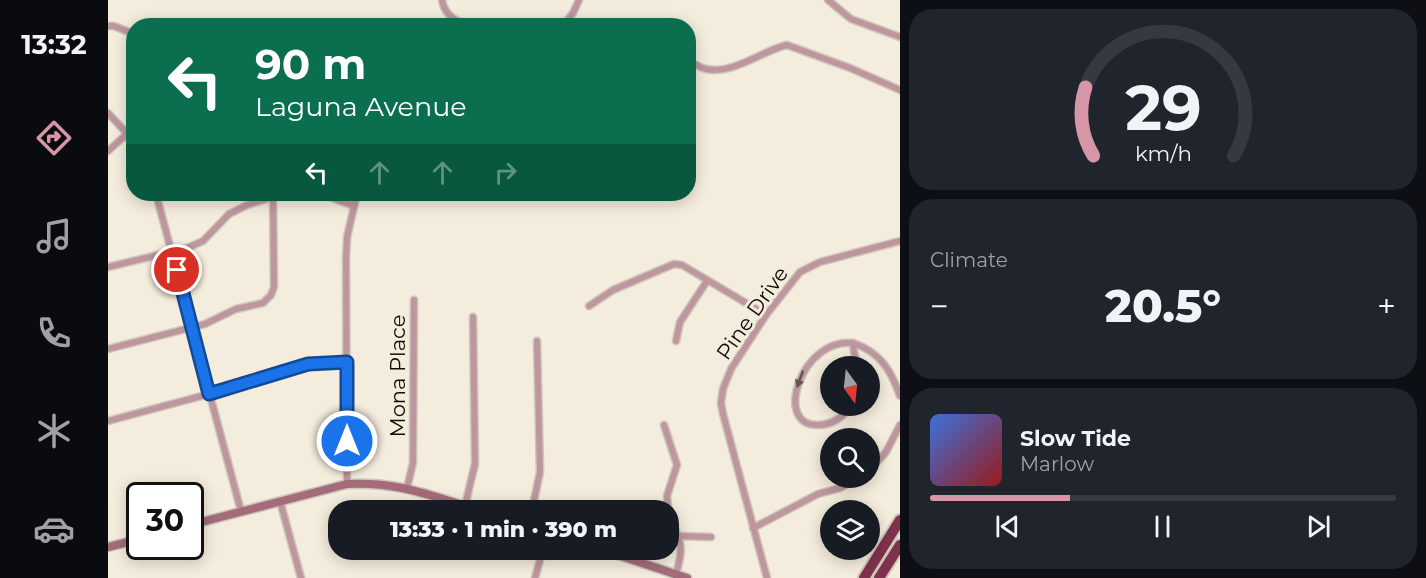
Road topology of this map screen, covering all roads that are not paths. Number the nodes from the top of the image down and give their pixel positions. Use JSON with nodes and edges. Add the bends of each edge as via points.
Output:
{"nodes":[{"id":1,"x":441,"y":0,"type":"edge"},
{"id":2,"x":579,"y":0,"type":"edge"},
{"id":3,"x":828,"y":0,"type":"edge"},
{"id":4,"x":452,"y":18,"type":"edge"},
{"id":5,"x":569,"y":18,"type":"edge"},
{"id":6,"x":108,"y":26,"type":"edge"},
{"id":7,"x":126,"y":31,"type":"edge"},
{"id":8,"x":900,"y":37,"type":"edge"},
{"id":9,"x":696,"y":65,"type":"edge"},
{"id":10,"x":900,"y":90,"type":"edge"},
{"id":11,"x":108,"y":113,"type":"edge"},
{"id":12,"x":126,"y":131,"type":"edge"},
{"id":13,"x":126,"y":135,"type":"edge"},
{"id":14,"x":108,"y":151,"type":"edge"},
{"id":15,"x":158,"y":201,"type":"edge"},
{"id":16,"x":260,"y":201,"type":"edge"},
{"id":17,"x":273,"y":201,"type":"edge"},
{"id":18,"x":341,"y":201,"type":"edge"},
{"id":19,"x":355,"y":201,"type":"edge"},
{"id":20,"x":354,"y":206,"type":"junction"},
{"id":21,"x":900,"y":241,"type":"edge"},
{"id":22,"x":172,"y":251,"type":"junction"},
{"id":23,"x":108,"y":267,"type":"edge"},
{"id":24,"x":707,"y":281,"type":"junction"},
{"id":25,"x":414,"y":300,"type":"dead end"},
{"id":26,"x":589,"y":306,"type":"dead end"},
{"id":27,"x":766,"y":315,"type":"junction"},
{"id":28,"x":473,"y":317,"type":"dead end"},
{"id":29,"x":192,"y":327,"type":"junction"},
{"id":30,"x":537,"y":341,"type":"dead end"},
{"id":31,"x":676,"y":341,"type":"dead end"},
{"id":32,"x":853,"y":343,"type":"junction"},
{"id":33,"x":108,"y":349,"type":"edge"},
{"id":34,"x":855,"y":356,"type":"edge"},
{"id":35,"x":347,"y":362,"type":"junction"},
{"id":36,"x":209,"y":394,"type":"junction"},
{"id":37,"x":900,"y":396,"type":"edge"},
{"id":38,"x":841,"y":416,"type":"edge"},
{"id":39,"x":108,"y":421,"type":"edge"},
{"id":40,"x":664,"y":425,"type":"dead end"},
{"id":41,"x":900,"y":425,"type":"edge"},
{"id":42,"x":880,"y":459,"type":"edge"},
{"id":43,"x":348,"y":484,"type":"junction"},
{"id":44,"x":407,"y":488,"type":"junction"},
{"id":45,"x":840,"y":488,"type":"edge"},
{"id":46,"x":446,"y":500,"type":"edge"},
{"id":47,"x":466,"y":500,"type":"edge"},
{"id":48,"x":534,"y":500,"type":"edge"},
{"id":49,"x":667,"y":500,"type":"edge"},
{"id":50,"x":280,"y":501,"type":"junction"},
{"id":51,"x":241,"y":512,"type":"junction"},
{"id":52,"x":900,"y":520,"type":"edge"},
{"id":53,"x":204,"y":521,"type":"edge"},
{"id":54,"x":753,"y":528,"type":"junction"},
{"id":55,"x":679,"y":536,"type":"edge"},
{"id":56,"x":711,"y":537,"type":"dead end"},
{"id":57,"x":679,"y":540,"type":"edge"},
{"id":58,"x":126,"y":542,"type":"edge"},
{"id":59,"x":900,"y":544,"type":"edge"},
{"id":60,"x":108,"y":547,"type":"edge"},
{"id":61,"x":540,"y":560,"type":"edge"},
{"id":62,"x":633,"y":560,"type":"edge"},
{"id":63,"x":676,"y":574,"type":"junction"},
{"id":64,"x":301,"y":578,"type":"edge"},
{"id":65,"x":535,"y":578,"type":"edge"},
{"id":66,"x":687,"y":578,"type":"edge"},
{"id":67,"x":767,"y":578,"type":"edge"},
{"id":68,"x":864,"y":578,"type":"edge"},
{"id":69,"x":879,"y":578,"type":"edge"}],
"edges":[{"from":1,"to":4,"type":"street"},
{"from":2,"to":5,"type":"street"},
{"from":3,"to":8,"type":"street","via":[[851,19]]},
{"from":6,"to":7,"type":"street"},
{"from":9,"to":10,"type":"street","via":[[706,69],[733,66],[787,45]]},
{"from":11,"to":12,"type":"street"},
{"from":13,"to":14,"type":"street"},
{"from":15,"to":22,"type":"street"},
{"from":16,"to":22,"type":"street","via":[[229,214],[203,241]]},
{"from":17,"to":29,"type":"street","via":[[271,295],[263,303]]},
{"from":18,"to":20,"type":"street"},
{"from":19,"to":20,"type":"street"},
{"from":20,"to":35,"type":"street","via":[[346,259]]},
{"from":21,"to":27,"type":"street","name":"Pine Drive","via":[[808,266]]},
{"from":22,"to":23,"type":"street"},
{"from":22,"to":29,"type":"street"},
{"from":24,"to":26,"type":"street","via":[[674,264],[613,290]]},
{"from":24,"to":27,"type":"street"},
{"from":24,"to":31,"type":"street","via":[[680,322]]},
{"from":25,"to":44,"type":"street","name":"Mona Place","via":[[413,463]]},
{"from":27,"to":54,"type":"street","name":"Pine Drive","via":[[730,369],[721,403]]},
{"from":28,"to":47,"type":"street","via":[[475,464]]},
{"from":29,"to":33,"type":"street"},
{"from":29,"to":36,"type":"street"},
{"from":30,"to":48,"type":"street","via":[[540,472]]},
{"from":32,"to":34,"type":"street"},
{"from":32,"to":37,"type":"street","via":[[879,357]]},
{"from":32,"to":38,"type":"street","one_way":true,"via":[[838,343],[817,355],[801,375],[796,391],[798,413],[803,421],[822,425]]},
{"from":35,"to":36,"type":"street","via":[[308,364]]},
{"from":35,"to":43,"type":"street"},
{"from":36,"to":39,"type":"street"},
{"from":36,"to":51,"type":"street"},
{"from":40,"to":49,"type":"street","via":[[676,465]]},
{"from":41,"to":42,"type":"street"},
{"from":43,"to":44,"type":"main road"},
{"from":43,"to":50,"type":"main road"},
{"from":44,"to":46,"type":"main road"},
{"from":45,"to":54,"type":"street","via":[[818,494]]},
{"from":50,"to":51,"type":"main road"},
{"from":50,"to":64,"type":"street"},
{"from":51,"to":53,"type":"main road"},
{"from":52,"to":68,"type":"highway"},
{"from":54,"to":67,"type":"street","name":"Pine Drive"},
{"from":55,"to":56,"type":"street"},
{"from":57,"to":63,"type":"street","via":[[682,553]]},
{"from":58,"to":60,"type":"main road"},
{"from":59,"to":69,"type":"highway"},
{"from":61,"to":65,"type":"street"},
{"from":62,"to":63,"type":"main road"},
{"from":63,"to":66,"type":"main road"}]}
